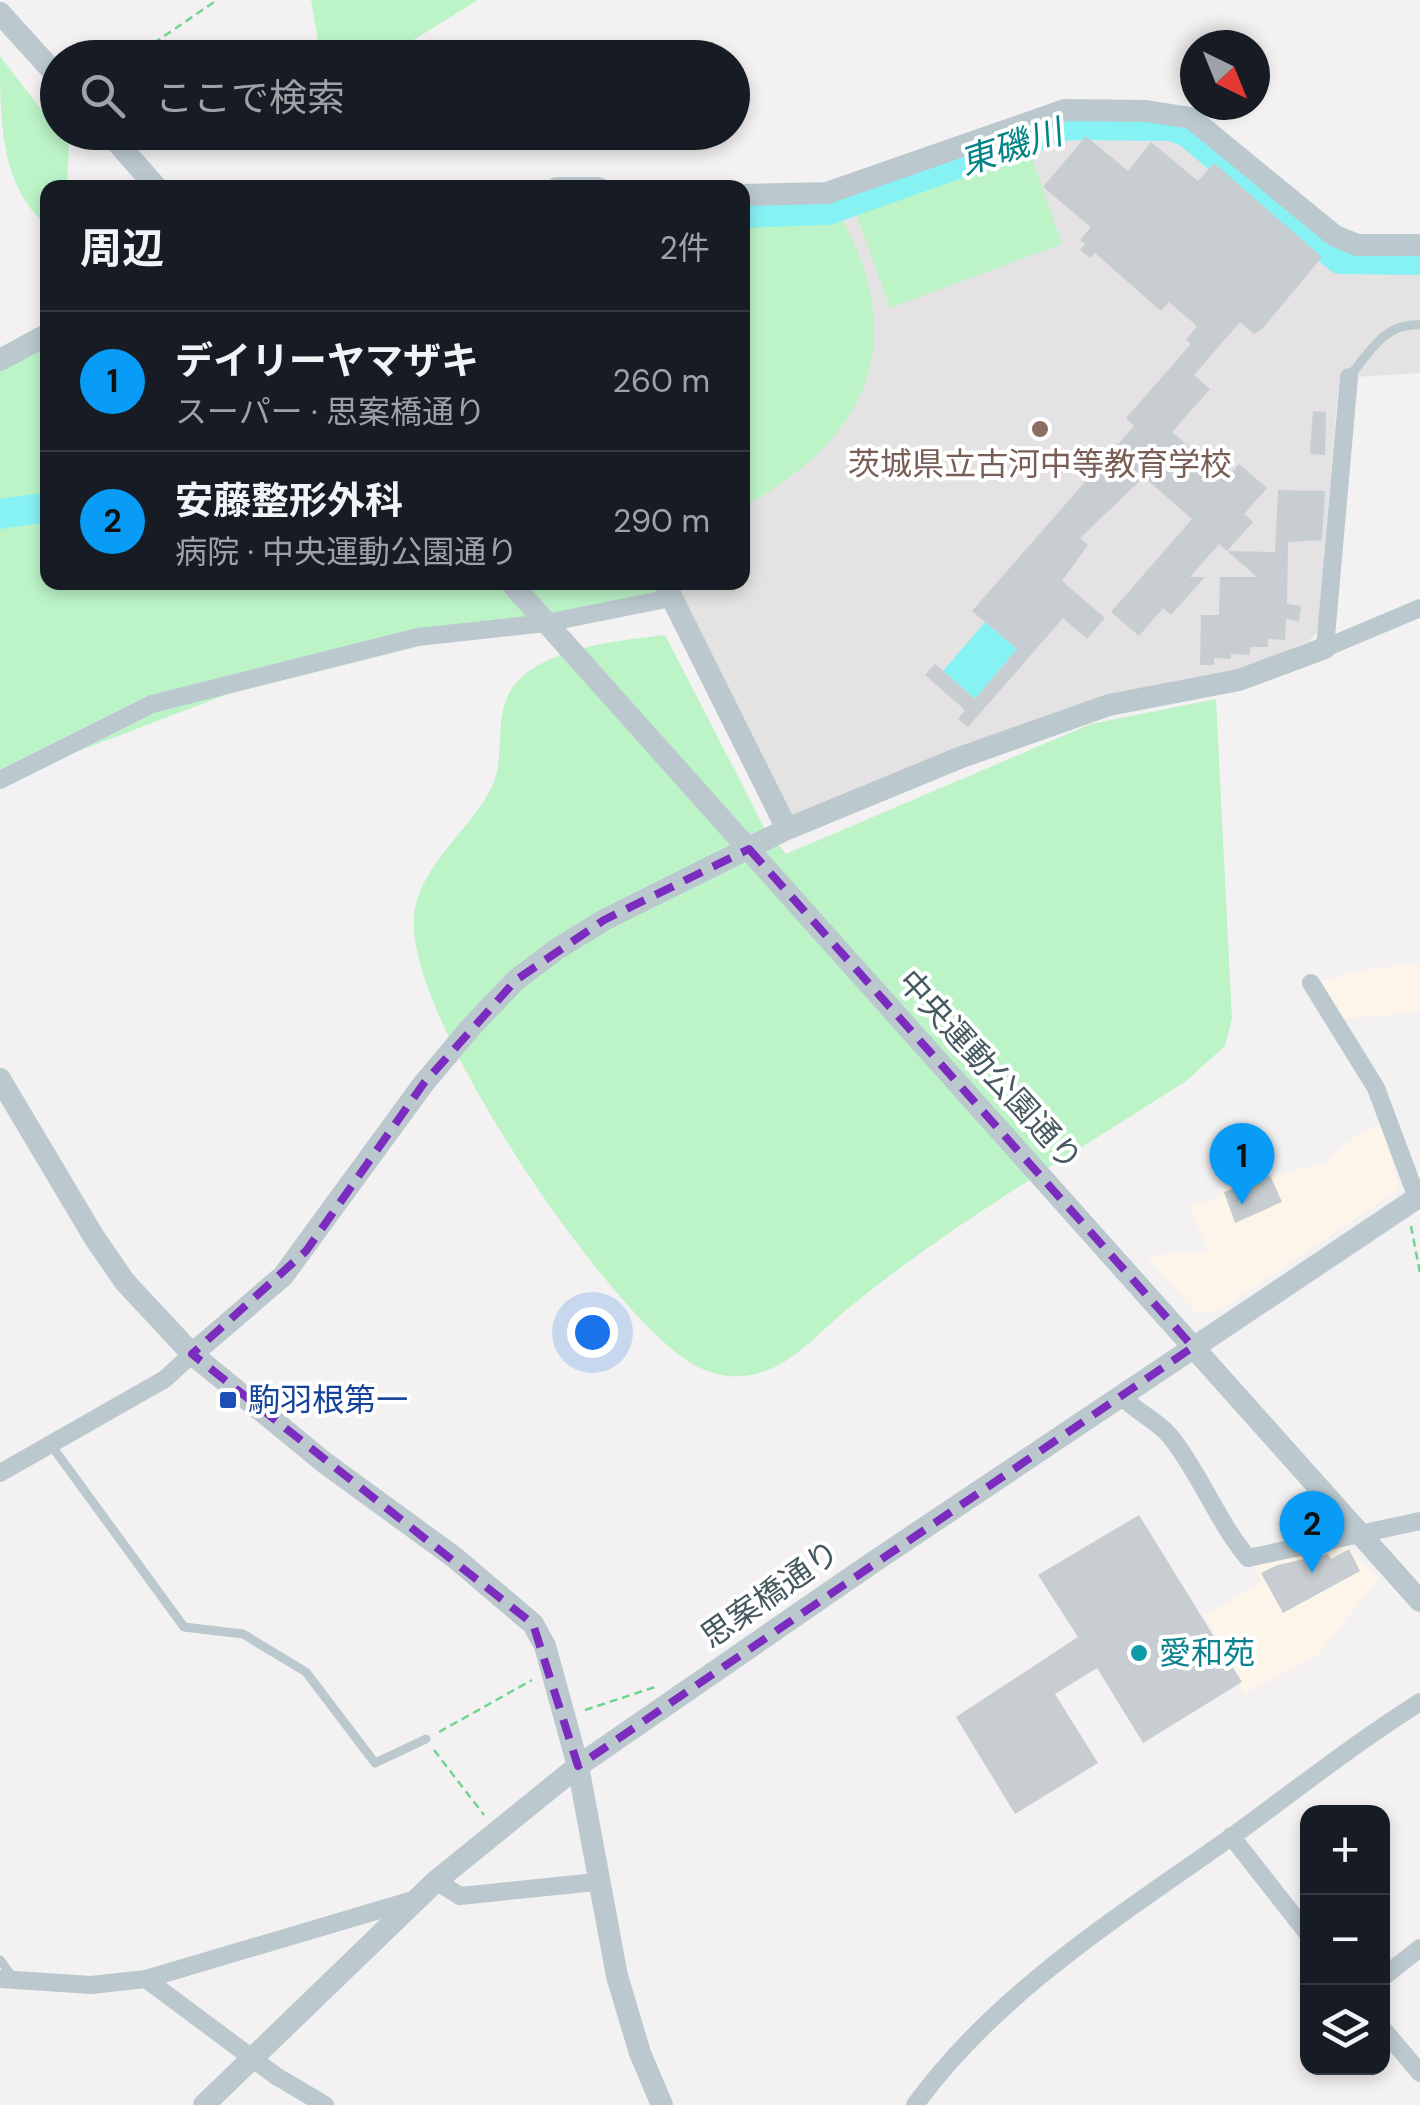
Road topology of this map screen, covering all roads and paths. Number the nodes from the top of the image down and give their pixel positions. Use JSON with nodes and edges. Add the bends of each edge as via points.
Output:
{"nodes":[{"id":1,"x":218,"y":0,"type":"edge"},
{"id":2,"x":0,"y":13,"type":"edge"},
{"id":3,"x":159,"y":40,"type":"edge"},
{"id":4,"x":40,"y":57,"type":"edge"},
{"id":5,"x":124,"y":150,"type":"edge"},
{"id":6,"x":150,"y":180,"type":"edge"},
{"id":7,"x":750,"y":195,"type":"edge"},
{"id":8,"x":1420,"y":245,"type":"edge"},
{"id":9,"x":1420,"y":325,"type":"edge"},
{"id":10,"x":40,"y":338,"type":"edge"},
{"id":11,"x":0,"y":360,"type":"edge"},
{"id":12,"x":1349,"y":377,"type":"joint"},
{"id":13,"x":517,"y":590,"type":"edge"},
{"id":14,"x":668,"y":590,"type":"edge"},
{"id":15,"x":1420,"y":608,"type":"edge"},
{"id":16,"x":546,"y":623,"type":"junction"},
{"id":17,"x":1325,"y":648,"type":"junction"},
{"id":18,"x":0,"y":780,"type":"edge"},
{"id":19,"x":787,"y":829,"type":"junction"},
{"id":20,"x":749,"y":849,"type":"junction"},
{"id":21,"x":1311,"y":983,"type":"dead end"},
{"id":22,"x":0,"y":1079,"type":"edge"},
{"id":23,"x":1415,"y":1200,"type":"edge"},
{"id":24,"x":1420,"y":1274,"type":"edge"},
{"id":25,"x":1193,"y":1346,"type":"junction"},
{"id":26,"x":192,"y":1354,"type":"junction"},
{"id":27,"x":1121,"y":1395,"type":"junction"},
{"id":28,"x":51,"y":1445,"type":"junction"},
{"id":29,"x":0,"y":1473,"type":"edge"},
{"id":30,"x":1420,"y":1521,"type":"edge"},
{"id":31,"x":1359,"y":1533,"type":"junction"},
{"id":32,"x":1420,"y":1602,"type":"edge"},
{"id":33,"x":553,"y":1675,"type":"junction"},
{"id":34,"x":688,"y":1690,"type":"junction"},
{"id":35,"x":1420,"y":1702,"type":"edge"},
{"id":36,"x":564,"y":1716,"type":"junction"},
{"id":37,"x":426,"y":1739,"type":"junction"},
{"id":38,"x":578,"y":1766,"type":"junction"},
{"id":39,"x":497,"y":1831,"type":"junction"},
{"id":40,"x":1231,"y":1836,"type":"junction"},
{"id":41,"x":436,"y":1882,"type":"junction"},
{"id":42,"x":596,"y":1882,"type":"junction"},
{"id":43,"x":419,"y":1898,"type":"junction"},
{"id":44,"x":1300,"y":1924,"type":"edge"},
{"id":45,"x":1420,"y":1948,"type":"edge"},
{"id":46,"x":0,"y":1960,"type":"edge"},
{"id":47,"x":1390,"y":1972,"type":"edge"},
{"id":48,"x":146,"y":1979,"type":"junction"},
{"id":49,"x":8,"y":1980,"type":"edge"},
{"id":50,"x":1390,"y":2037,"type":"edge"},
{"id":51,"x":252,"y":2058,"type":"junction"},
{"id":52,"x":1420,"y":2072,"type":"edge"},
{"id":53,"x":204,"y":2105,"type":"edge"},
{"id":54,"x":325,"y":2105,"type":"edge"},
{"id":55,"x":662,"y":2105,"type":"edge"},
{"id":56,"x":915,"y":2105,"type":"edge"}],
"edges":[{"from":1,"to":3,"type":"path"},
{"from":2,"to":4,"type":"street"},
{"from":5,"to":6,"type":"street"},
{"from":7,"to":8,"type":"street","via":[[827,193],[1065,110],[1146,112],[1191,118],[1335,236],[1357,245]]},
{"from":9,"to":12,"type":"lane","via":[[1387,332]]},
{"from":10,"to":11,"type":"street"},
{"from":12,"to":17,"type":"street"},
{"from":13,"to":16,"type":"street","name":"中央運動公園通り"},
{"from":14,"to":16,"type":"street"},
{"from":14,"to":19,"type":"street"},
{"from":15,"to":17,"type":"street"},
{"from":16,"to":18,"type":"street","via":[[418,637],[152,704]]},
{"from":16,"to":20,"type":"street","name":"中央運動公園通り"},
{"from":17,"to":19,"type":"street","via":[[1239,680],[1109,705]]},
{"from":19,"to":20,"type":"street"},
{"from":20,"to":25,"type":"street","name":"中央運動公園通り"},
{"from":20,"to":26,"type":"street","via":[[604,920],[516,980],[424,1083],[306,1251]]},
{"from":21,"to":23,"type":"street","via":[[1376,1088]]},
{"from":22,"to":26,"type":"street","via":[[94,1238]]},
{"from":23,"to":24,"type":"path"},
{"from":23,"to":25,"type":"street","name":"思案橋通り"},
{"from":25,"to":27,"type":"street","name":"思案橋通り"},
{"from":25,"to":31,"type":"street","name":"中央運動公園通り"},
{"from":26,"to":28,"type":"street","via":[[165,1379]]},
{"from":26,"to":33,"type":"street","via":[[513,1604],[533,1624]]},
{"from":27,"to":31,"type":"street","via":[[1170,1435],[1248,1558]]},
{"from":27,"to":34,"type":"street","name":"思案橋通り"},
{"from":28,"to":29,"type":"street"},
{"from":28,"to":37,"type":"lane","via":[[184,1628],[244,1634],[306,1672],[375,1763]]},
{"from":30,"to":31,"type":"street"},
{"from":31,"to":32,"type":"street","name":"中央運動公園通り"},
{"from":33,"to":36,"type":"street"},
{"from":33,"to":37,"type":"path","via":[[521,1683]]},
{"from":34,"to":36,"type":"path","via":[[664,1684]]},
{"from":34,"to":38,"type":"street","name":"思案橋通り"},
{"from":35,"to":40,"type":"street"},
{"from":36,"to":38,"type":"street"},
{"from":37,"to":39,"type":"path"},
{"from":38,"to":39,"type":"street","name":"思案橋通り"},
{"from":38,"to":42,"type":"street"},
{"from":39,"to":41,"type":"street","name":"思案橋通り"},
{"from":40,"to":44,"type":"street"},
{"from":40,"to":56,"type":"street","via":[[1067,1952],[955,2054]]},
{"from":41,"to":42,"type":"street","via":[[460,1896]]},
{"from":41,"to":43,"type":"street","name":"思案橋通り"},
{"from":42,"to":55,"type":"street","via":[[640,2054]]},
{"from":43,"to":48,"type":"street"},
{"from":43,"to":51,"type":"street","name":"思案橋通り"},
{"from":45,"to":47,"type":"street"},
{"from":46,"to":49,"type":"lane"},
{"from":48,"to":49,"type":"street","via":[[90,1985]]},
{"from":48,"to":51,"type":"street"},
{"from":50,"to":52,"type":"street"},
{"from":51,"to":53,"type":"street","name":"思案橋通り"},
{"from":51,"to":54,"type":"street"}]}
